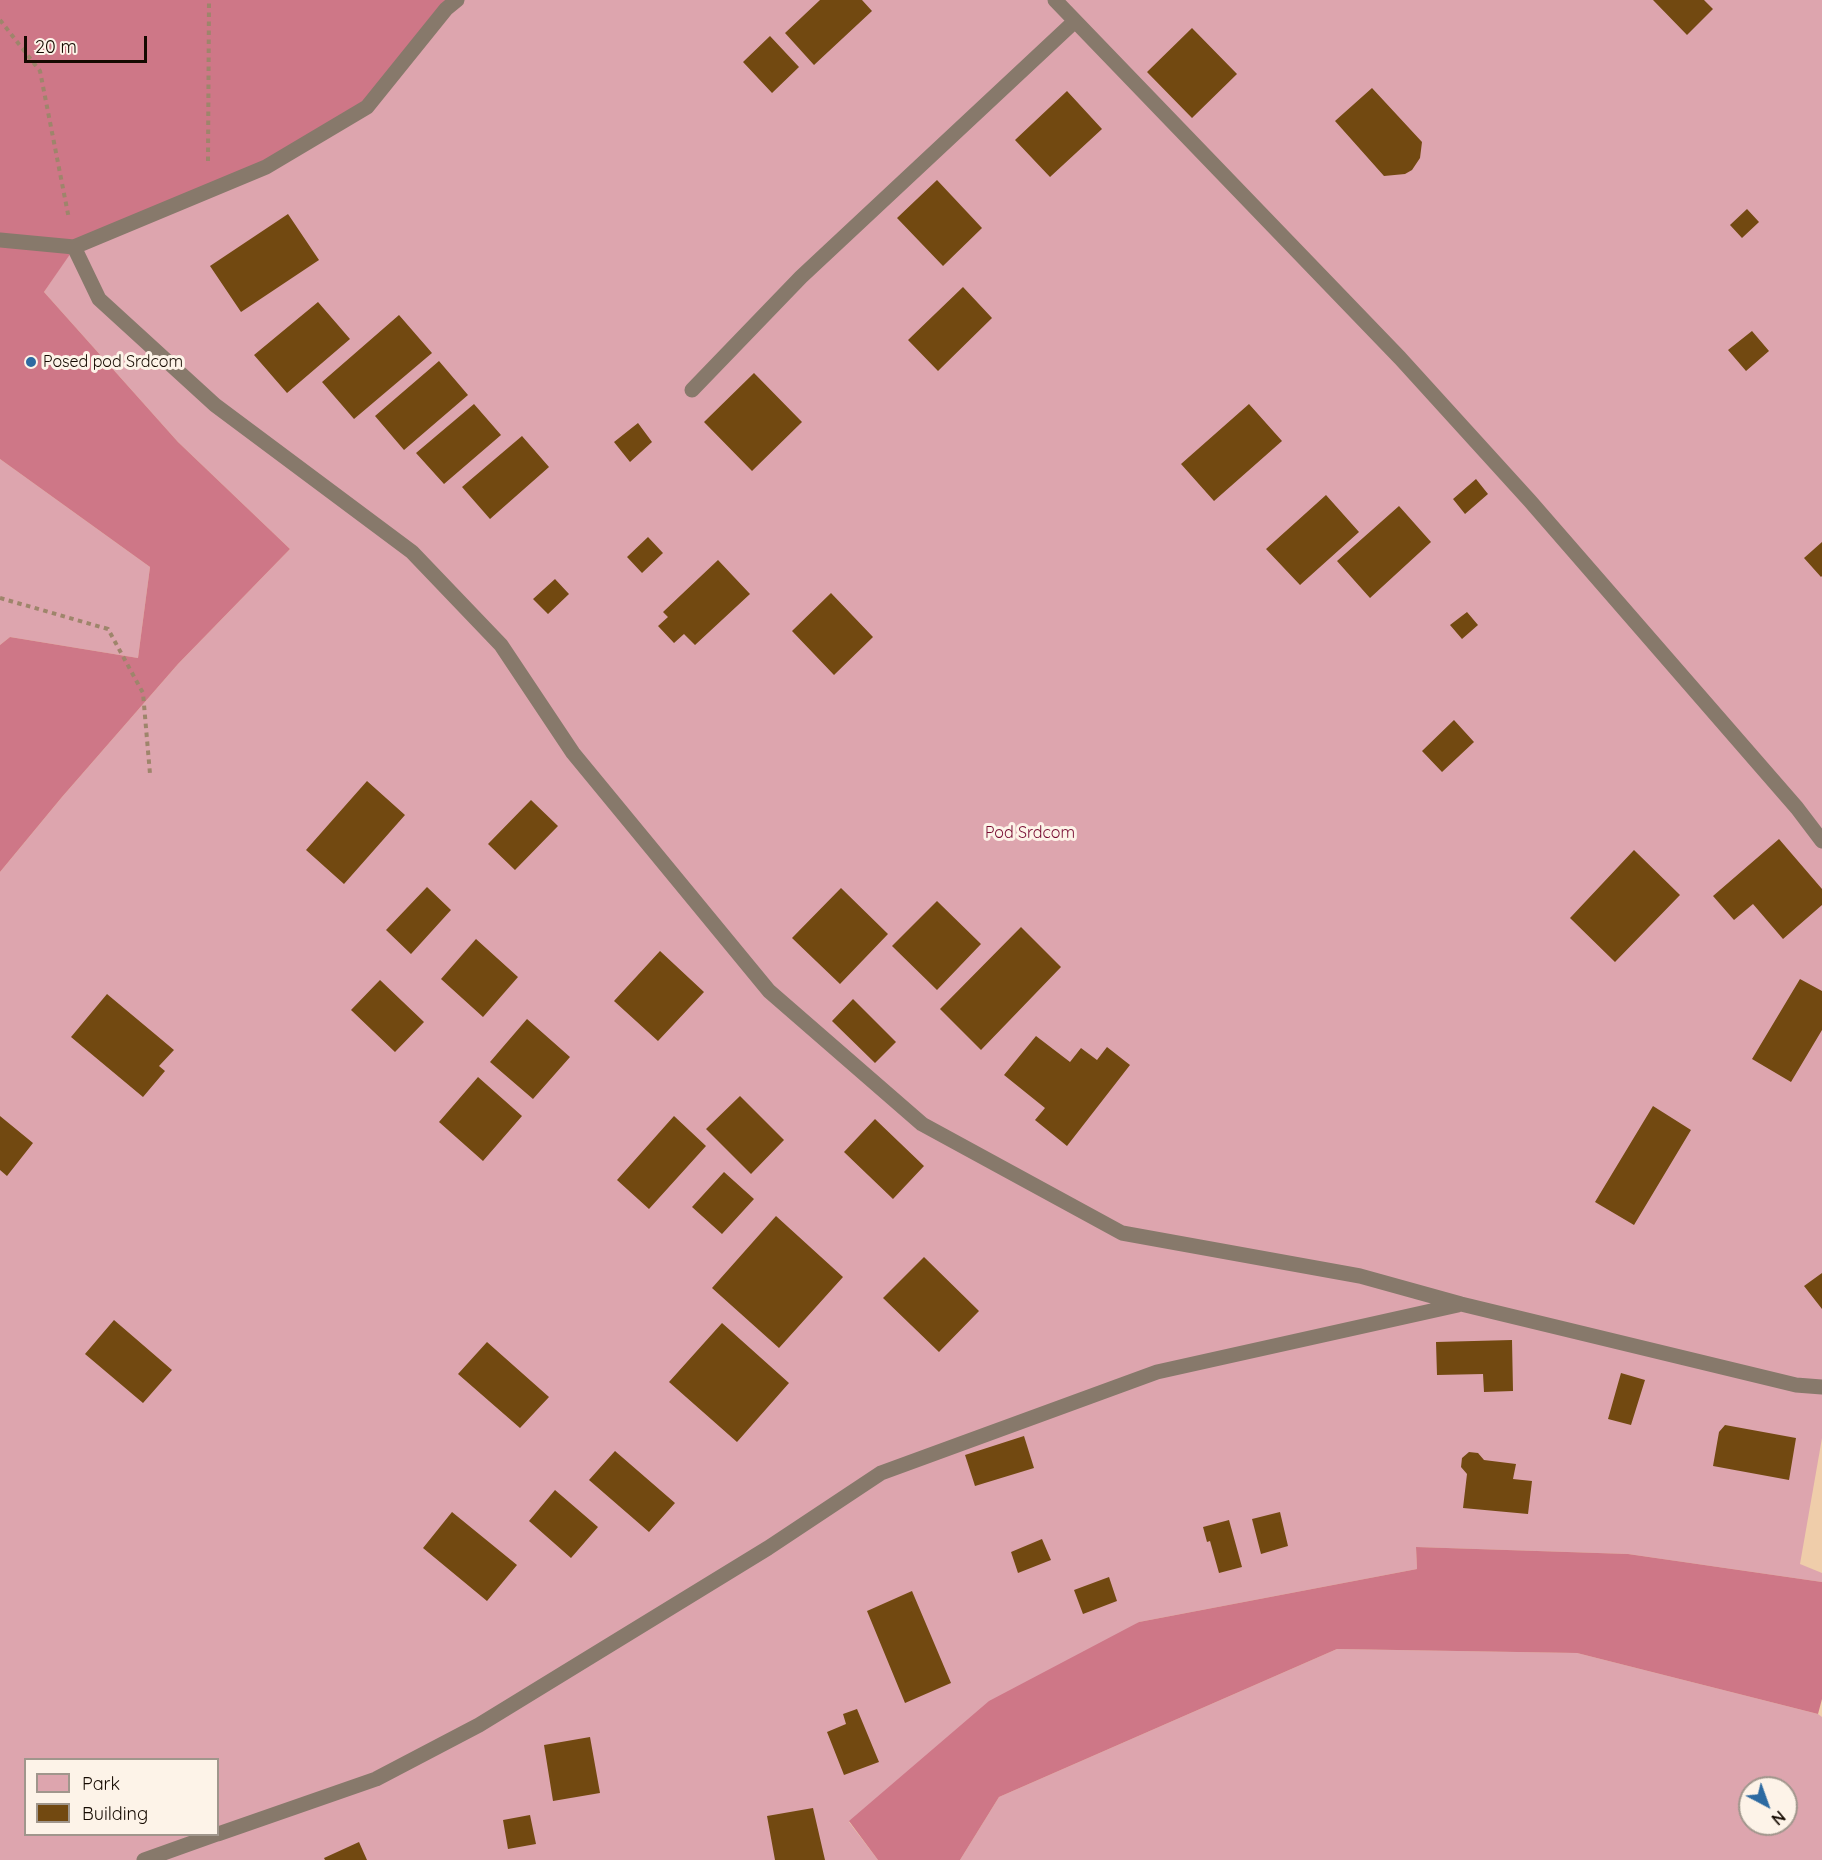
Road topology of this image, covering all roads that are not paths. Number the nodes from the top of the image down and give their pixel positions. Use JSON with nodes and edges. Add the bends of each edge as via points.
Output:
{"nodes":[{"id":1,"x":457,"y":0,"type":"edge"},
{"id":2,"x":1055,"y":0,"type":"edge"},
{"id":3,"x":1075,"y":21,"type":"junction"},
{"id":4,"x":0,"y":240,"type":"edge"},
{"id":5,"x":75,"y":248,"type":"junction"},
{"id":6,"x":692,"y":390,"type":"dead end"},
{"id":7,"x":1822,"y":841,"type":"edge"},
{"id":8,"x":1461,"y":1304,"type":"junction"},
{"id":9,"x":1822,"y":1387,"type":"edge"},
{"id":10,"x":219,"y":1833,"type":"edge"},
{"id":11,"x":211,"y":1836,"type":"edge"},
{"id":12,"x":144,"y":1860,"type":"edge"}],
"edges":[{"from":1,"to":5,"type":"lane","via":[[367,107],[266,167]]},
{"from":2,"to":3,"type":"lane"},
{"from":3,"to":6,"type":"lane","via":[[801,277]]},
{"from":3,"to":7,"type":"lane","via":[[1400,358],[1515,484]]},
{"from":4,"to":5,"type":"lane"},
{"from":5,"to":8,"type":"lane","via":[[99,299],[215,405],[412,552],[501,645],[573,753],[769,990],[922,1124],[1122,1233],[1360,1276]]},
{"from":8,"to":9,"type":"lane","via":[[1796,1385]]},
{"from":8,"to":10,"type":"lane","via":[[1157,1372],[881,1473],[768,1548],[479,1725],[376,1779]]},
{"from":11,"to":12,"type":"lane"}]}
